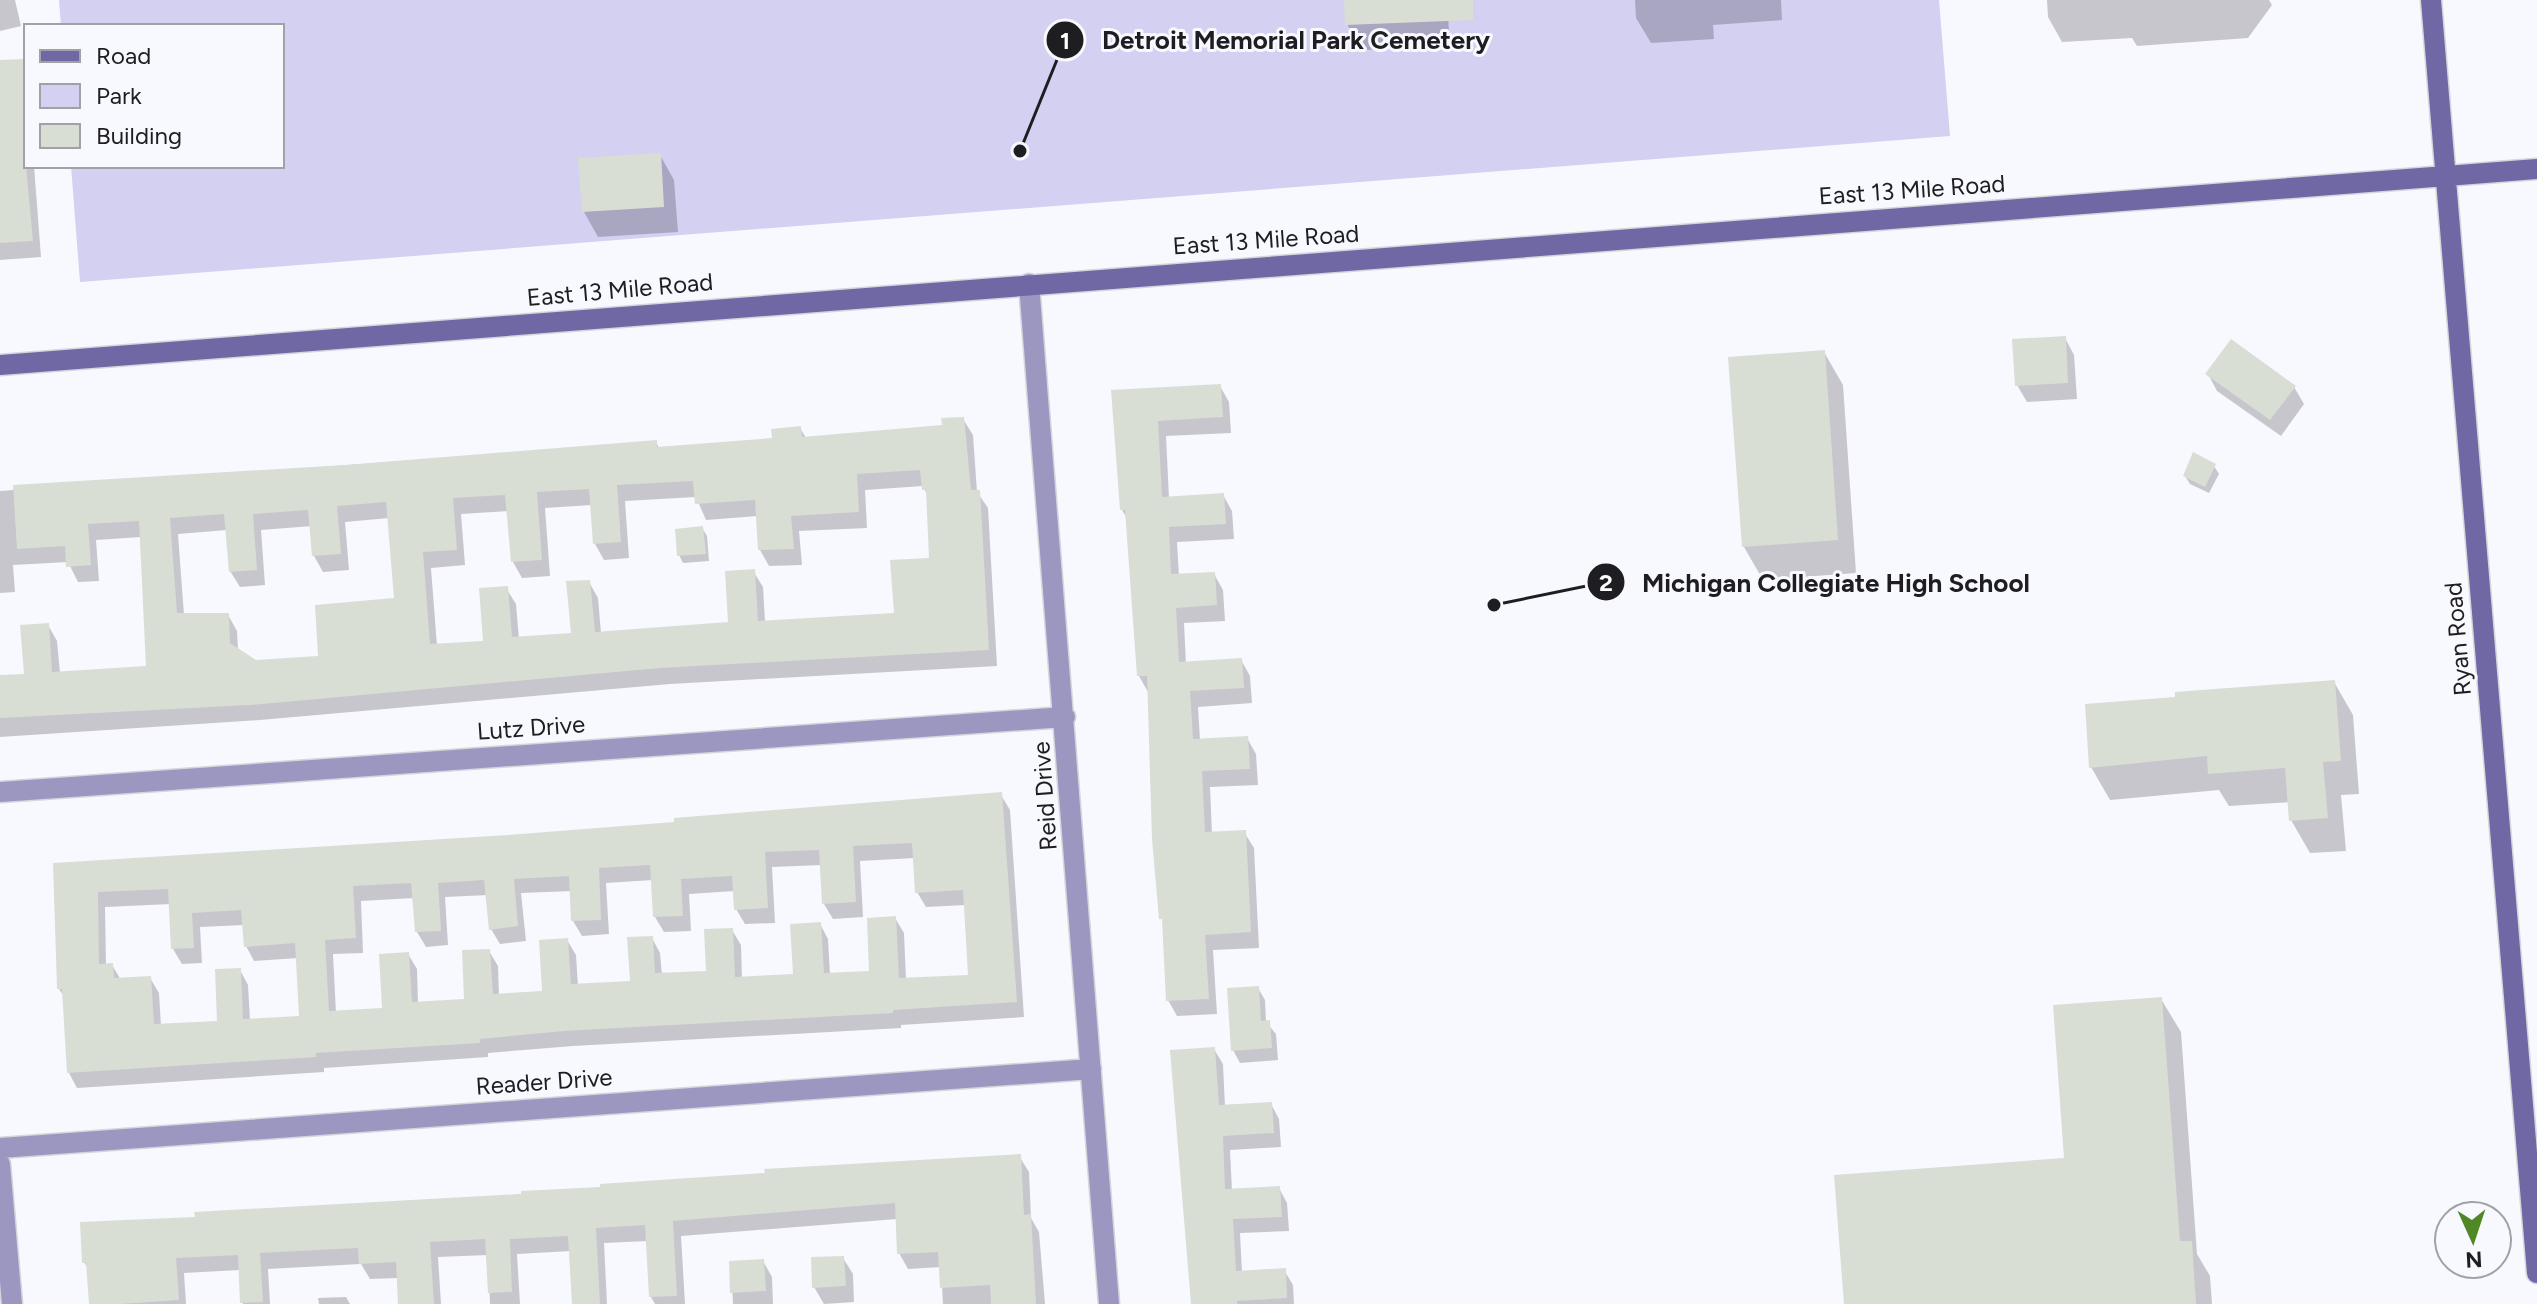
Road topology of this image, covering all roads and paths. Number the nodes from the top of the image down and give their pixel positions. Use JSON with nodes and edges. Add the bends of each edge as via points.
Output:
{"nodes":[{"id":1,"x":2431,"y":0,"type":"edge"},
{"id":2,"x":2537,"y":169,"type":"edge"},
{"id":3,"x":2445,"y":175,"type":"junction"},
{"id":4,"x":1029,"y":284,"type":"junction"},
{"id":5,"x":0,"y":365,"type":"edge"},
{"id":6,"x":1065,"y":717,"type":"junction"},
{"id":7,"x":0,"y":792,"type":"edge"},
{"id":8,"x":1091,"y":1069,"type":"junction"},
{"id":9,"x":0,"y":1148,"type":"edge"},
{"id":10,"x":0,"y":1164,"type":"edge"},
{"id":11,"x":2537,"y":1273,"type":"edge"},
{"id":12,"x":12,"y":1304,"type":"edge"},
{"id":13,"x":1109,"y":1304,"type":"edge"}],
"edges":[{"from":1,"to":3,"type":"main road","name":"Ryan Road"},
{"from":2,"to":3,"type":"main road","name":"East 13 Mile Road"},
{"from":3,"to":4,"type":"main road","name":"East 13 Mile Road"},
{"from":3,"to":11,"type":"main road","name":"Ryan Road"},
{"from":4,"to":5,"type":"main road","name":"East 13 Mile Road"},
{"from":4,"to":6,"type":"street","name":"Reid Drive"},
{"from":6,"to":7,"type":"street","name":"Lutz Drive"},
{"from":6,"to":8,"type":"street","name":"Reid Drive"},
{"from":8,"to":9,"type":"street","name":"Reader Drive"},
{"from":8,"to":13,"type":"street","name":"Reid Drive"},
{"from":10,"to":12,"type":"street"}]}
